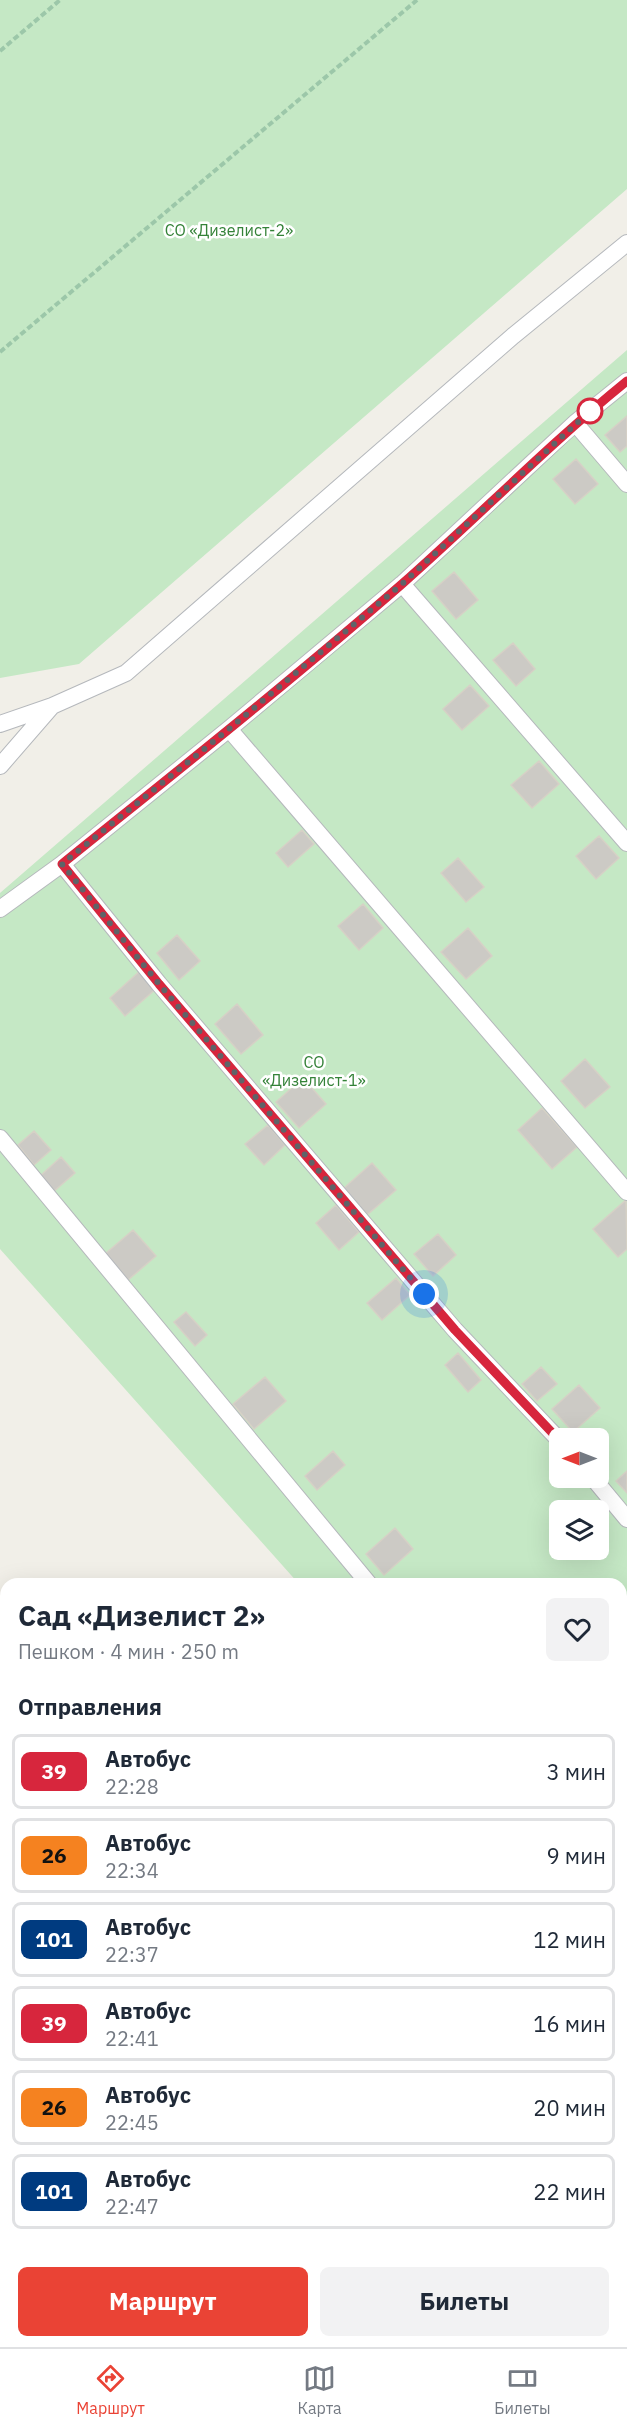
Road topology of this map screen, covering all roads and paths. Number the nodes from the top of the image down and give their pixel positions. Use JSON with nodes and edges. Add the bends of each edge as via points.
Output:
{"nodes":[{"id":1,"x":60,"y":0,"type":"edge"},
{"id":2,"x":417,"y":0,"type":"edge"},
{"id":3,"x":0,"y":51,"type":"edge"},
{"id":4,"x":627,"y":243,"type":"edge"},
{"id":5,"x":0,"y":352,"type":"edge"},
{"id":6,"x":627,"y":381,"type":"edge"},
{"id":7,"x":576,"y":423,"type":"junction"},
{"id":8,"x":627,"y":484,"type":"edge"},
{"id":9,"x":402,"y":584,"type":"junction"},
{"id":10,"x":52,"y":706,"type":"junction"},
{"id":11,"x":0,"y":724,"type":"edge"},
{"id":12,"x":229,"y":729,"type":"junction"},
{"id":13,"x":0,"y":766,"type":"edge"},
{"id":14,"x":627,"y":843,"type":"edge"},
{"id":15,"x":62,"y":864,"type":"junction"},
{"id":16,"x":0,"y":909,"type":"edge"},
{"id":17,"x":0,"y":1138,"type":"edge"},
{"id":18,"x":627,"y":1192,"type":"edge"},
{"id":19,"x":549,"y":1429,"type":"edge"},
{"id":20,"x":601,"y":1488,"type":"edge"},
{"id":21,"x":627,"y":1519,"type":"edge"},
{"id":22,"x":364,"y":1578,"type":"edge"}],
"edges":[{"from":1,"to":3,"type":"path"},
{"from":2,"to":5,"type":"path"},
{"from":4,"to":10,"type":"lane","via":[[513,336],[126,673]]},
{"from":6,"to":7,"type":"lane"},
{"from":7,"to":8,"type":"lane"},
{"from":7,"to":9,"type":"lane"},
{"from":9,"to":12,"type":"lane"},
{"from":9,"to":14,"type":"lane"},
{"from":10,"to":11,"type":"lane"},
{"from":10,"to":13,"type":"lane"},
{"from":12,"to":15,"type":"lane"},
{"from":12,"to":18,"type":"lane"},
{"from":15,"to":16,"type":"lane"},
{"from":15,"to":19,"type":"lane","via":[[159,984],[455,1330]]},
{"from":17,"to":22,"type":"lane"},
{"from":20,"to":21,"type":"lane"}]}
